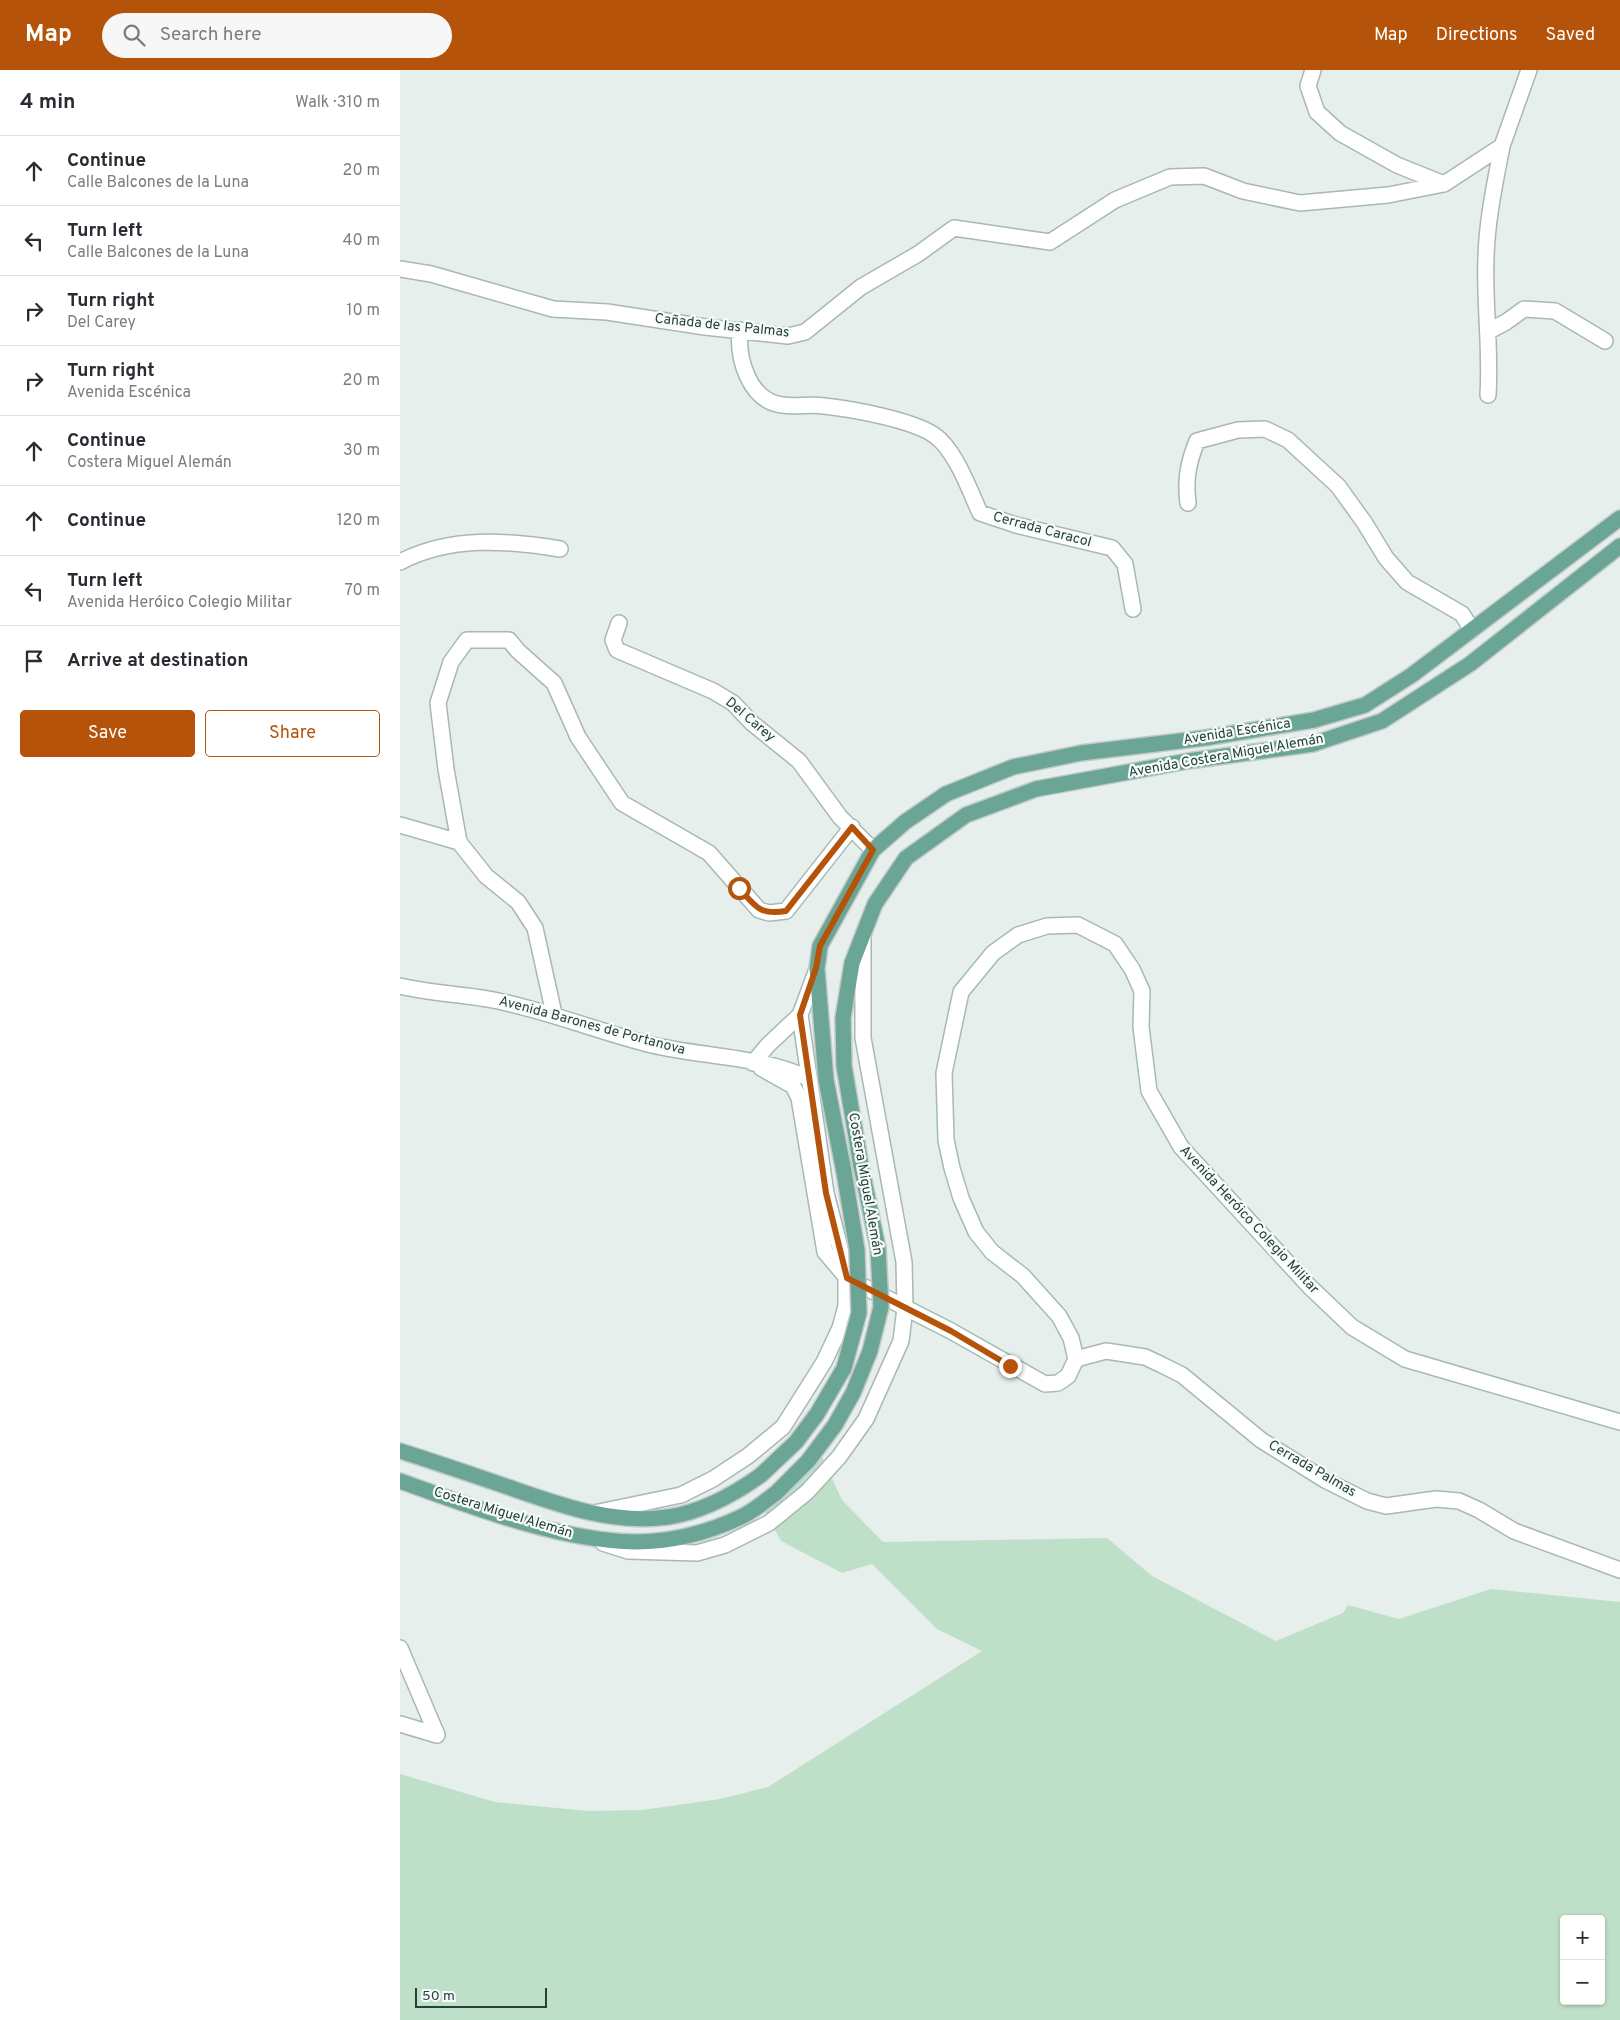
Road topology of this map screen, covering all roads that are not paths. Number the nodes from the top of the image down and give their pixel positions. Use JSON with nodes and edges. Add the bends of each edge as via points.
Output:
{"nodes":[{"id":1,"x":1313,"y":70,"type":"edge"},
{"id":2,"x":1529,"y":70,"type":"edge"},
{"id":3,"x":1502,"y":146,"type":"junction"},
{"id":4,"x":1444,"y":184,"type":"junction"},
{"id":5,"x":400,"y":268,"type":"edge"},
{"id":6,"x":740,"y":330,"type":"junction"},
{"id":7,"x":1489,"y":331,"type":"junction"},
{"id":8,"x":1605,"y":341,"type":"dead end"},
{"id":9,"x":1488,"y":395,"type":"dead end"},
{"id":10,"x":1188,"y":503,"type":"dead end"},
{"id":11,"x":1620,"y":518,"type":"edge"},
{"id":12,"x":1620,"y":546,"type":"edge"},
{"id":13,"x":560,"y":549,"type":"dead end"},
{"id":14,"x":400,"y":562,"type":"edge"},
{"id":15,"x":1132,"y":609,"type":"dead end"},
{"id":16,"x":619,"y":623,"type":"dead end"},
{"id":17,"x":1472,"y":630,"type":"junction"},
{"id":18,"x":400,"y":825,"type":"edge"},
{"id":19,"x":852,"y":827,"type":"junction"},
{"id":20,"x":459,"y":842,"type":"junction"},
{"id":21,"x":873,"y":850,"type":"junction"},
{"id":22,"x":845,"y":898,"type":"joint"},
{"id":23,"x":875,"y":904,"type":"joint"},
{"id":24,"x":863,"y":935,"type":"junction"},
{"id":25,"x":816,"y":968,"type":"junction"},
{"id":26,"x":400,"y":986,"type":"edge"},
{"id":27,"x":554,"y":1014,"type":"junction"},
{"id":28,"x":800,"y":1015,"type":"junction"},
{"id":29,"x":753,"y":1063,"type":"junction"},
{"id":30,"x":808,"y":1078,"type":"junction"},
{"id":31,"x":847,"y":1278,"type":"junction"},
{"id":32,"x":905,"y":1308,"type":"junction"},
{"id":33,"x":1076,"y":1359,"type":"junction"},
{"id":34,"x":1620,"y":1422,"type":"edge"},
{"id":35,"x":400,"y":1450,"type":"edge"},
{"id":36,"x":400,"y":1480,"type":"edge"},
{"id":37,"x":590,"y":1513,"type":"junction"},
{"id":38,"x":587,"y":1538,"type":"junction"},
{"id":39,"x":1620,"y":1570,"type":"edge"},
{"id":40,"x":400,"y":1648,"type":"edge"},
{"id":41,"x":400,"y":1724,"type":"edge"}],
"edges":[{"from":1,"to":4,"type":"street","via":[[1308,86],[1317,112],[1340,133],[1397,165]]},
{"from":2,"to":3,"type":"street"},
{"from":3,"to":4,"type":"street","name":"Cañada de las Palmas"},
{"from":3,"to":7,"type":"street","via":[[1486,257]]},
{"from":4,"to":6,"type":"street","name":"Cañada de las Palmas","via":[[1388,196],[1300,203],[1243,191],[1204,176],[1170,177],[1115,200],[1050,242],[954,228],[918,254],[861,287],[805,332],[788,336]]},
{"from":5,"to":6,"type":"street","name":"Cañada de las Palmas","via":[[553,309],[607,312]]},
{"from":6,"to":15,"type":"street","name":"Cerrada Caracol","via":[[738,345],[746,369],[753,387],[763,398],[781,405],[824,406],[916,424],[936,436],[961,469],[980,513],[1112,548],[1125,564]]},
{"from":7,"to":8,"type":"street","via":[[1524,309],[1555,311]]},
{"from":7,"to":9,"type":"street"},
{"from":10,"to":17,"type":"street","via":[[1188,463],[1197,441],[1238,430],[1265,429],[1288,440],[1338,486],[1386,558],[1407,582],[1462,614]]},
{"from":11,"to":17,"type":"main road","name":"Avenida Escénica"},
{"from":12,"to":23,"type":"main road","name":"Avenida Costera Miguel Alemán","via":[[1470,664],[1382,721],[1313,744],[1188,761],[1036,789],[966,815],[906,858]]},
{"from":13,"to":14,"type":"street","via":[[489,541],[438,547]]},
{"from":16,"to":19,"type":"street","name":"Del Carey","via":[[613,640],[617,650],[713,690],[733,703],[799,761],[840,817]]},
{"from":17,"to":21,"type":"main road","name":"Avenida Escénica","via":[[1365,705],[1314,720],[1012,766],[946,794],[905,822]]},
{"from":18,"to":20,"type":"street"},
{"from":19,"to":20,"type":"street","via":[[786,911],[769,914],[759,910],[709,852],[622,803],[578,737],[554,683],[509,640],[467,640],[451,662],[438,703]]},
{"from":19,"to":21,"type":"street","name":"Del Carey"},
{"from":20,"to":27,"type":"street","via":[[486,876],[518,902],[535,928]]},
{"from":21,"to":22,"type":"main road","name":"Avenida Escénica"},
{"from":22,"to":25,"type":"main road","name":"Costera Miguel Alemán","via":[[820,946]]},
{"from":23,"to":24,"type":"main road","name":"Costera Miguel Alemán"},
{"from":24,"to":32,"type":"street","via":[[863,1038],[900,1234]]},
{"from":24,"to":38,"type":"main road","name":"Costera Miguel Alemán","bridge":true,"via":[[852,963],[843,1018],[844,1066],[878,1248],[881,1307],[870,1351],[853,1393],[835,1425],[808,1461],[776,1493],[743,1516],[702,1532],[668,1539],[635,1542]]},
{"from":25,"to":28,"type":"street"},
{"from":25,"to":37,"type":"main road","name":"Costera Miguel Alemán","bridge":true,"via":[[826,1080],[857,1250],[858,1313],[844,1368],[796,1442],[761,1475],[734,1494],[705,1507],[669,1517],[639,1519]]},
{"from":26,"to":27,"type":"street","name":"Avenida Barones de Portanova","via":[[496,1000]]},
{"from":27,"to":29,"type":"street","name":"Avenida Barones de Portanova","via":[[652,1044]]},
{"from":28,"to":29,"type":"street"},
{"from":28,"to":30,"type":"street"},
{"from":29,"to":30,"type":"street","name":"Avenida Barones de Portanova","via":[[786,1068]]},
{"from":29,"to":31,"type":"street","via":[[793,1086],[799,1098],[825,1252]]},
{"from":30,"to":31,"type":"street","via":[[826,1193]]},
{"from":31,"to":32,"type":"street"},
{"from":31,"to":37,"type":"street","via":[[846,1306],[840,1328],[824,1362],[783,1426],[748,1456],[681,1495]]},
{"from":32,"to":33,"type":"street","via":[[1045,1384],[1058,1383],[1068,1376]]},
{"from":32,"to":38,"type":"street","via":[[901,1341],[866,1419],[839,1457],[807,1492],[769,1522],[725,1546],[697,1553],[628,1551]]},
{"from":33,"to":34,"type":"street","name":"Avenida Heróico Colegio Militar","via":[[1071,1338],[1059,1316],[1023,1276],[992,1252],[976,1232],[954,1176],[946,1130],[944,1073],[961,992],[993,953],[1018,935],[1047,926],[1078,925],[1115,944],[1132,969],[1142,991],[1141,1027],[1149,1091],[1181,1147],[1309,1286],[1352,1327],[1404,1359]]},
{"from":33,"to":39,"type":"street","name":"Cerrada Palmas","via":[[1106,1351],[1145,1357],[1162,1365],[1182,1375],[1261,1440],[1324,1480],[1367,1501],[1386,1506],[1436,1499],[1459,1501],[1514,1531]]},
{"from":35,"to":37,"type":"main road","name":"Costera Miguel Alemán"},
{"from":36,"to":38,"type":"main road","name":"Costera Miguel Alemán","via":[[518,1520]]},
{"from":40,"to":41,"type":"street","via":[[437,1735]]}]}
